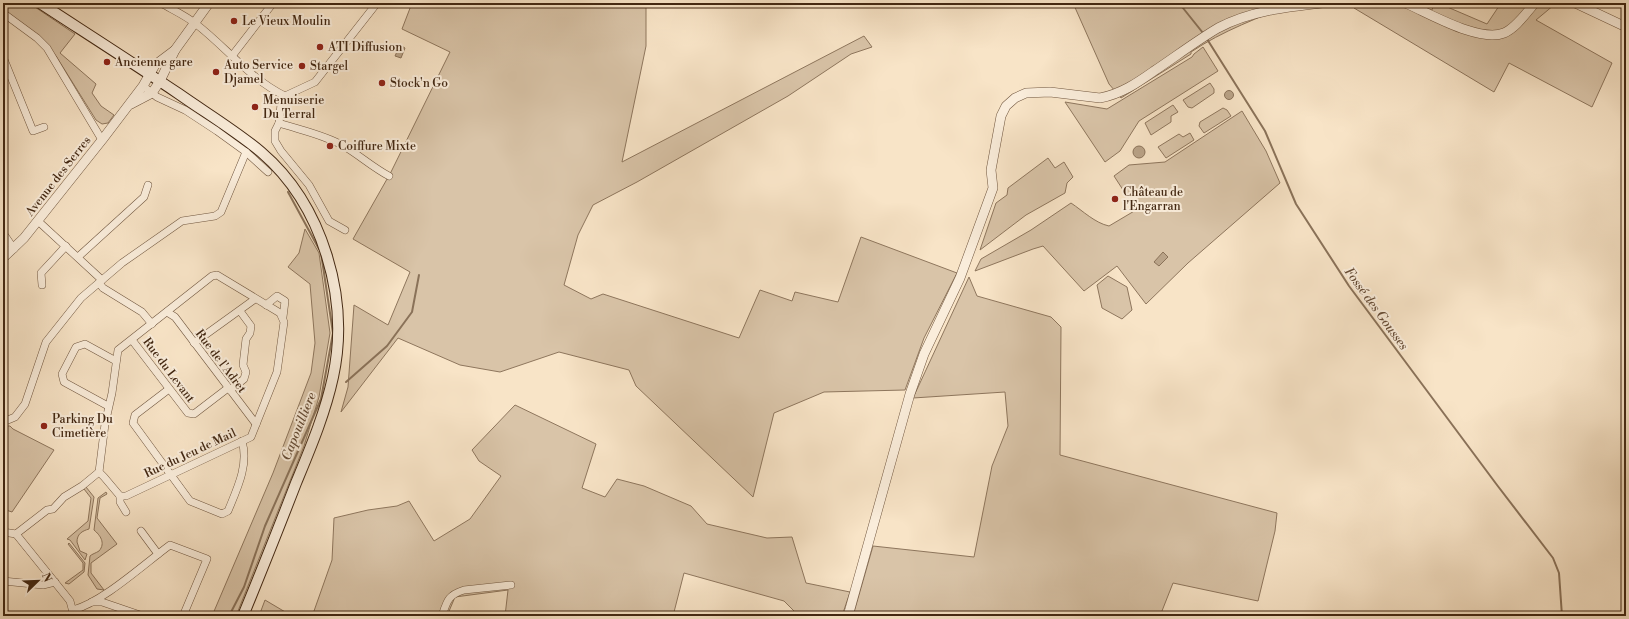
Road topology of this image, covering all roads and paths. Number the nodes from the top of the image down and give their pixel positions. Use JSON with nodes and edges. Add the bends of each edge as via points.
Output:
{"nodes":[{"id":1,"x":40,"y":3,"type":"edge"},
{"id":2,"x":162,"y":3,"type":"edge"},
{"id":3,"x":209,"y":3,"type":"edge"},
{"id":4,"x":273,"y":3,"type":"edge"},
{"id":5,"x":377,"y":3,"type":"edge"},
{"id":6,"x":1322,"y":3,"type":"edge"},
{"id":7,"x":1405,"y":3,"type":"edge"},
{"id":8,"x":1535,"y":3,"type":"edge"},
{"id":9,"x":1575,"y":3,"type":"edge"},
{"id":10,"x":3,"y":13,"type":"edge"},
{"id":11,"x":195,"y":23,"type":"junction"},
{"id":12,"x":1626,"y":27,"type":"edge"},
{"id":13,"x":175,"y":50,"type":"junction"},
{"id":14,"x":232,"y":56,"type":"junction"},
{"id":15,"x":3,"y":57,"type":"edge"},
{"id":16,"x":149,"y":75,"type":"junction"},
{"id":17,"x":160,"y":82,"type":"junction"},
{"id":18,"x":143,"y":86,"type":"junction"},
{"id":19,"x":152,"y":93,"type":"junction"},
{"id":20,"x":285,"y":96,"type":"junction"},
{"id":21,"x":128,"y":106,"type":"junction"},
{"id":22,"x":279,"y":122,"type":"junction"},
{"id":23,"x":44,"y":127,"type":"dead end"},
{"id":24,"x":102,"y":140,"type":"junction"},
{"id":25,"x":246,"y":152,"type":"junction"},
{"id":26,"x":268,"y":172,"type":"dead end"},
{"id":27,"x":389,"y":176,"type":"dead end"},
{"id":28,"x":148,"y":185,"type":"dead end"},
{"id":29,"x":38,"y":221,"type":"junction"},
{"id":30,"x":345,"y":230,"type":"dead end"},
{"id":31,"x":3,"y":234,"type":"edge"},
{"id":32,"x":66,"y":246,"type":"junction"},
{"id":33,"x":14,"y":249,"type":"junction"},
{"id":34,"x":78,"y":257,"type":"junction"},
{"id":35,"x":3,"y":258,"type":"edge"},
{"id":36,"x":100,"y":281,"type":"junction"},
{"id":37,"x":42,"y":286,"type":"dead end"},
{"id":38,"x":255,"y":299,"type":"junction"},
{"id":39,"x":266,"y":304,"type":"junction"},
{"id":40,"x":240,"y":311,"type":"junction"},
{"id":41,"x":167,"y":312,"type":"junction"},
{"id":42,"x":283,"y":317,"type":"junction"},
{"id":43,"x":152,"y":324,"type":"junction"},
{"id":44,"x":132,"y":340,"type":"junction"},
{"id":45,"x":194,"y":344,"type":"junction"},
{"id":46,"x":116,"y":361,"type":"junction"},
{"id":47,"x":169,"y":389,"type":"junction"},
{"id":48,"x":229,"y":389,"type":"junction"},
{"id":49,"x":108,"y":406,"type":"junction"},
{"id":50,"x":3,"y":422,"type":"edge"},
{"id":51,"x":256,"y":424,"type":"junction"},
{"id":52,"x":242,"y":441,"type":"junction"},
{"id":53,"x":99,"y":472,"type":"junction"},
{"id":54,"x":171,"y":474,"type":"junction"},
{"id":55,"x":123,"y":496,"type":"junction"},
{"id":56,"x":126,"y":512,"type":"dead end"},
{"id":57,"x":141,"y":531,"type":"dead end"},
{"id":58,"x":3,"y":532,"type":"edge"},
{"id":59,"x":16,"y":534,"type":"junction"},
{"id":60,"x":158,"y":554,"type":"junction"},
{"id":61,"x":3,"y":581,"type":"edge"},
{"id":62,"x":55,"y":582,"type":"junction"},
{"id":63,"x":511,"y":585,"type":"dead end"},
{"id":64,"x":92,"y":602,"type":"junction"},
{"id":65,"x":74,"y":613,"type":"edge"},
{"id":66,"x":143,"y":616,"type":"edge"},
{"id":67,"x":183,"y":616,"type":"edge"},
{"id":68,"x":243,"y":616,"type":"edge"},
{"id":69,"x":442,"y":616,"type":"edge"},
{"id":70,"x":848,"y":616,"type":"edge"}],
"edges":[{"from":1,"to":16,"type":"main road"},
{"from":2,"to":11,"type":"street"},
{"from":3,"to":11,"type":"street"},
{"from":4,"to":14,"type":"street"},
{"from":5,"to":20,"type":"street","via":[[315,82]]},
{"from":6,"to":70,"type":"street","via":[[1254,14],[1219,28],[1132,86],[1110,96],[1100,98],[1026,93],[1006,106],[1001,116],[991,170],[993,188],[960,278],[924,354],[910,394]]},
{"from":7,"to":8,"type":"street","via":[[1461,28],[1485,35],[1504,33]]},
{"from":9,"to":12,"type":"street"},
{"from":10,"to":24,"type":"street","via":[[47,48]]},
{"from":11,"to":13,"type":"street"},
{"from":11,"to":14,"type":"street"},
{"from":13,"to":16,"type":"street","name":"Avenue des Serres","via":[[155,65]]},
{"from":13,"to":17,"type":"street","name":"Avenue des Serres"},
{"from":14,"to":20,"type":"street","via":[[275,92]]},
{"from":15,"to":23,"type":"street","via":[[33,131]]},
{"from":16,"to":17,"type":"main road"},
{"from":16,"to":18,"type":"street","name":"Avenue des Serres"},
{"from":17,"to":19,"type":"street","name":"Avenue des Serres"},
{"from":17,"to":68,"type":"main road","via":[[262,153],[279,171],[296,191],[310,216],[329,258],[335,287],[338,314],[337,352],[327,400]]},
{"from":18,"to":19,"type":"street"},
{"from":18,"to":21,"type":"street","name":"Avenue des Serres"},
{"from":19,"to":21,"type":"street","name":"Avenue des Serres"},
{"from":19,"to":25,"type":"street","via":[[185,110]]},
{"from":20,"to":22,"type":"street","via":[[281,104]]},
{"from":21,"to":24,"type":"street","name":"Avenue des Serres"},
{"from":22,"to":27,"type":"street","via":[[330,139]]},
{"from":22,"to":30,"type":"street","via":[[274,137],[278,146],[309,185],[329,221]]},
{"from":24,"to":29,"type":"street","name":"Avenue des Serres"},
{"from":25,"to":26,"type":"street"},
{"from":25,"to":36,"type":"street","via":[[221,212],[215,216],[182,221]]},
{"from":28,"to":34,"type":"street","via":[[144,197]]},
{"from":29,"to":32,"type":"street"},
{"from":29,"to":33,"type":"street","name":"Avenue des Serres"},
{"from":31,"to":33,"type":"street"},
{"from":32,"to":34,"type":"street"},
{"from":32,"to":37,"type":"street","via":[[41,273]]},
{"from":33,"to":35,"type":"street","name":"Avenue des Serres"},
{"from":34,"to":36,"type":"street"},
{"from":36,"to":43,"type":"street","via":[[103,288],[142,312]]},
{"from":36,"to":50,"type":"street","via":[[81,298],[50,336],[25,404],[15,417]]},
{"from":38,"to":39,"type":"street"},
{"from":38,"to":40,"type":"street"},
{"from":38,"to":41,"type":"street","via":[[217,276],[212,276]]},
{"from":39,"to":42,"type":"street"},
{"from":39,"to":42,"type":"street","name":"Rue du Jeu de Mail","via":[[277,296],[285,301]]},
{"from":40,"to":45,"type":"street"},
{"from":40,"to":48,"type":"street","name":"Rue du Levant","via":[[251,326],[246,339],[243,366],[246,372],[244,379]]},
{"from":41,"to":43,"type":"street"},
{"from":41,"to":45,"type":"street","name":"Rue de l'Adret","via":[[175,317]]},
{"from":42,"to":51,"type":"street","name":"Rue du Jeu de Mail","via":[[277,372]]},
{"from":43,"to":44,"type":"street"},
{"from":44,"to":46,"type":"street","via":[[118,350]]},
{"from":44,"to":47,"type":"street","name":"Rue du Levant"},
{"from":45,"to":48,"type":"street","name":"Rue de l'Adret"},
{"from":46,"to":49,"type":"street"},
{"from":46,"to":49,"type":"street","via":[[85,344],[76,347],[62,374],[64,382]]},
{"from":47,"to":48,"type":"street","name":"Rue du Levant","via":[[191,414]]},
{"from":47,"to":54,"type":"street","via":[[135,415],[133,422]]},
{"from":48,"to":51,"type":"street","name":"Rue de l'Adret"},
{"from":49,"to":53,"type":"street"},
{"from":51,"to":52,"type":"street","name":"Rue du Jeu de Mail","via":[[250,437]]},
{"from":52,"to":54,"type":"street","name":"Rue du Jeu de Mail"},
{"from":52,"to":54,"type":"street","via":[[243,475],[228,511],[222,514],[190,501]]},
{"from":53,"to":55,"type":"street"},
{"from":53,"to":59,"type":"street","via":[[64,497],[53,509],[47,510]]},
{"from":54,"to":55,"type":"street","name":"Rue du Jeu de Mail"},
{"from":55,"to":56,"type":"street","via":[[120,502]]},
{"from":57,"to":60,"type":"street"},
{"from":58,"to":59,"type":"street"},
{"from":59,"to":62,"type":"street"},
{"from":60,"to":64,"type":"street"},
{"from":60,"to":67,"type":"street","via":[[170,545],[207,559]]},
{"from":61,"to":62,"type":"street","via":[[43,585]]},
{"from":62,"to":65,"type":"street","via":[[70,601]]},
{"from":63,"to":69,"type":"street","via":[[456,592],[451,595]]},
{"from":64,"to":65,"type":"street"},
{"from":64,"to":66,"type":"street","via":[[102,602]]}]}
